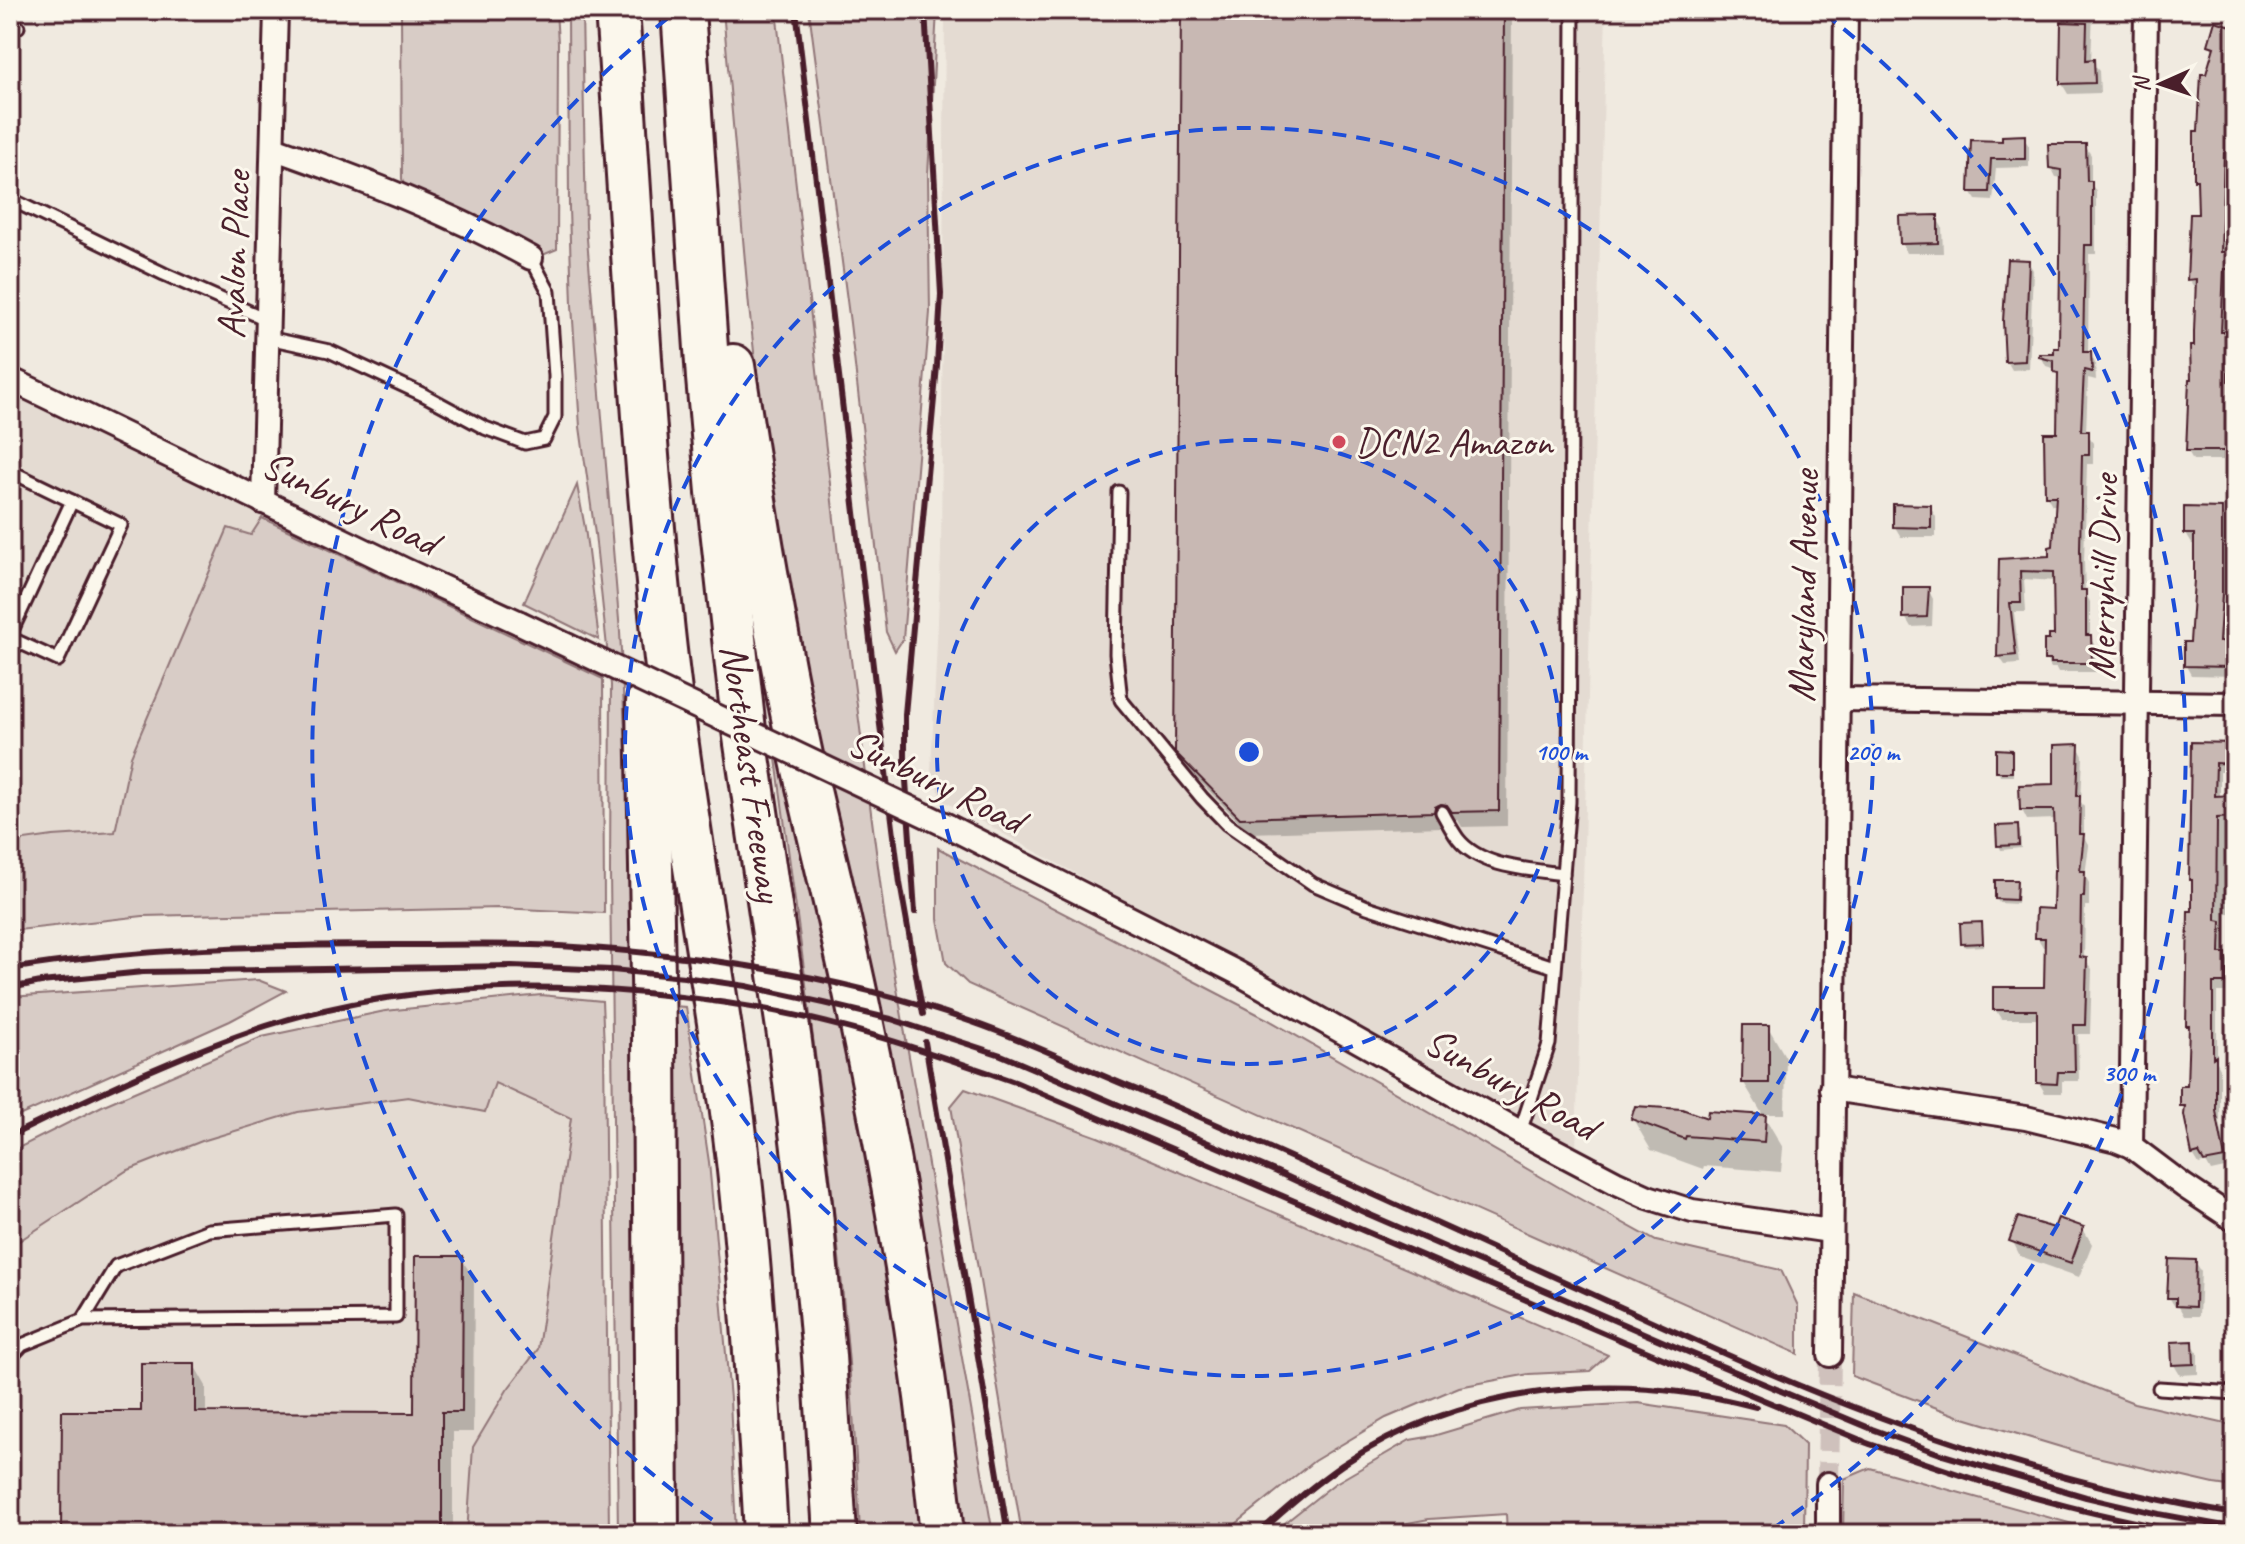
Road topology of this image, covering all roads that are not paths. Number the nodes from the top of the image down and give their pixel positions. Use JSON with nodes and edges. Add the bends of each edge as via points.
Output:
{"nodes":[{"id":1,"x":276,"y":10,"type":"edge"},
{"id":2,"x":617,"y":10,"type":"edge"},
{"id":3,"x":683,"y":10,"type":"edge"},
{"id":4,"x":1573,"y":10,"type":"edge"},
{"id":5,"x":1846,"y":10,"type":"edge"},
{"id":6,"x":2146,"y":10,"type":"edge"},
{"id":7,"x":625,"y":113,"type":"junction"},
{"id":8,"x":273,"y":148,"type":"junction"},
{"id":9,"x":10,"y":199,"type":"edge"},
{"id":10,"x":699,"y":256,"type":"junction"},
{"id":11,"x":531,"y":258,"type":"joint"},
{"id":12,"x":268,"y":329,"type":"junction"},
{"id":13,"x":10,"y":379,"type":"edge"},
{"id":14,"x":10,"y":471,"type":"edge"},
{"id":15,"x":1119,"y":492,"type":"dead end"},
{"id":16,"x":72,"y":501,"type":"junction"},
{"id":17,"x":263,"y":502,"type":"junction"},
{"id":18,"x":10,"y":637,"type":"edge"},
{"id":19,"x":1838,"y":699,"type":"junction"},
{"id":20,"x":2137,"y":703,"type":"junction"},
{"id":21,"x":2235,"y":704,"type":"edge"},
{"id":22,"x":1442,"y":812,"type":"dead end"},
{"id":23,"x":1563,"y":874,"type":"junction"},
{"id":24,"x":1554,"y":967,"type":"junction"},
{"id":25,"x":1832,"y":1089,"type":"junction"},
{"id":26,"x":1520,"y":1132,"type":"junction"},
{"id":27,"x":2131,"y":1146,"type":"junction"},
{"id":28,"x":2235,"y":1220,"type":"edge"},
{"id":29,"x":1830,"y":1231,"type":"junction"},
{"id":30,"x":83,"y":1320,"type":"junction"},
{"id":31,"x":1830,"y":1355,"type":"tunnel mouth"},
{"id":32,"x":10,"y":1358,"type":"edge"},
{"id":33,"x":2159,"y":1388,"type":"dead end"},
{"id":34,"x":2235,"y":1393,"type":"edge"},
{"id":35,"x":1828,"y":1484,"type":"tunnel mouth"},
{"id":36,"x":657,"y":1534,"type":"edge"},
{"id":37,"x":766,"y":1534,"type":"edge"},
{"id":38,"x":835,"y":1534,"type":"edge"},
{"id":39,"x":942,"y":1534,"type":"edge"},
{"id":40,"x":1828,"y":1534,"type":"edge"}],
"edges":[{"from":1,"to":8,"type":"street","name":"Avalon Place"},
{"from":2,"to":7,"type":"highway","name":"Northeast Freeway"},
{"from":3,"to":10,"type":"highway","name":"Northeast Freeway"},
{"from":4,"to":23,"type":"lane","via":[[1569,802]]},
{"from":5,"to":19,"type":"street","name":"Maryland Avenue"},
{"from":6,"to":20,"type":"street","name":"Merryhill Drive"},
{"from":7,"to":36,"type":"highway","via":[[626,314],[651,753]]},
{"from":7,"to":37,"type":"highway","name":"Northeast Freeway","via":[[663,634],[743,1208]]},
{"from":8,"to":11,"type":"street","via":[[347,173]]},
{"from":8,"to":12,"type":"street","name":"Avalon Place"},
{"from":9,"to":12,"type":"lane"},
{"from":10,"to":38,"type":"highway","name":"Northeast Freeway","via":[[742,715],[811,1213]]},
{"from":10,"to":39,"type":"highway","via":[[722,301],[769,591],[884,1133]]},
{"from":11,"to":12,"type":"lane","via":[[549,292],[555,417],[544,439],[525,443],[485,428],[329,351]]},
{"from":12,"to":17,"type":"street","name":"Avalon Place"},
{"from":13,"to":17,"type":"street","name":"Sunbury Road"},
{"from":14,"to":16,"type":"lane"},
{"from":15,"to":24,"type":"lane","via":[[1116,654],[1121,700],[1202,798],[1227,824],[1313,884],[1367,907]]},
{"from":16,"to":18,"type":"lane"},
{"from":16,"to":18,"type":"lane","via":[[121,525],[58,660]]},
{"from":17,"to":26,"type":"street","name":"Sunbury Road","bridge":true,"via":[[948,826],[1236,972]]},
{"from":19,"to":20,"type":"street"},
{"from":19,"to":25,"type":"street","name":"Maryland Avenue"},
{"from":20,"to":21,"type":"street"},
{"from":20,"to":27,"type":"street","name":"Merryhill Drive"},
{"from":22,"to":23,"type":"lane","via":[[1459,841],[1480,856]]},
{"from":23,"to":24,"type":"lane"},
{"from":24,"to":26,"type":"lane","via":[[1549,1044]]},
{"from":25,"to":27,"type":"street","via":[[2026,1118]]},
{"from":25,"to":29,"type":"street","name":"Maryland Avenue"},
{"from":26,"to":29,"type":"street","name":"Sunbury Road","via":[[1615,1182],[1678,1207]]},
{"from":27,"to":28,"type":"street"},
{"from":29,"to":31,"type":"street","name":"Maryland Avenue"},
{"from":30,"to":30,"type":"lane","via":[[116,1266],[209,1230],[396,1215],[396,1317]]},
{"from":30,"to":32,"type":"lane","via":[[22,1345]]},
{"from":33,"to":34,"type":"lane"},
{"from":35,"to":40,"type":"street"}]}
